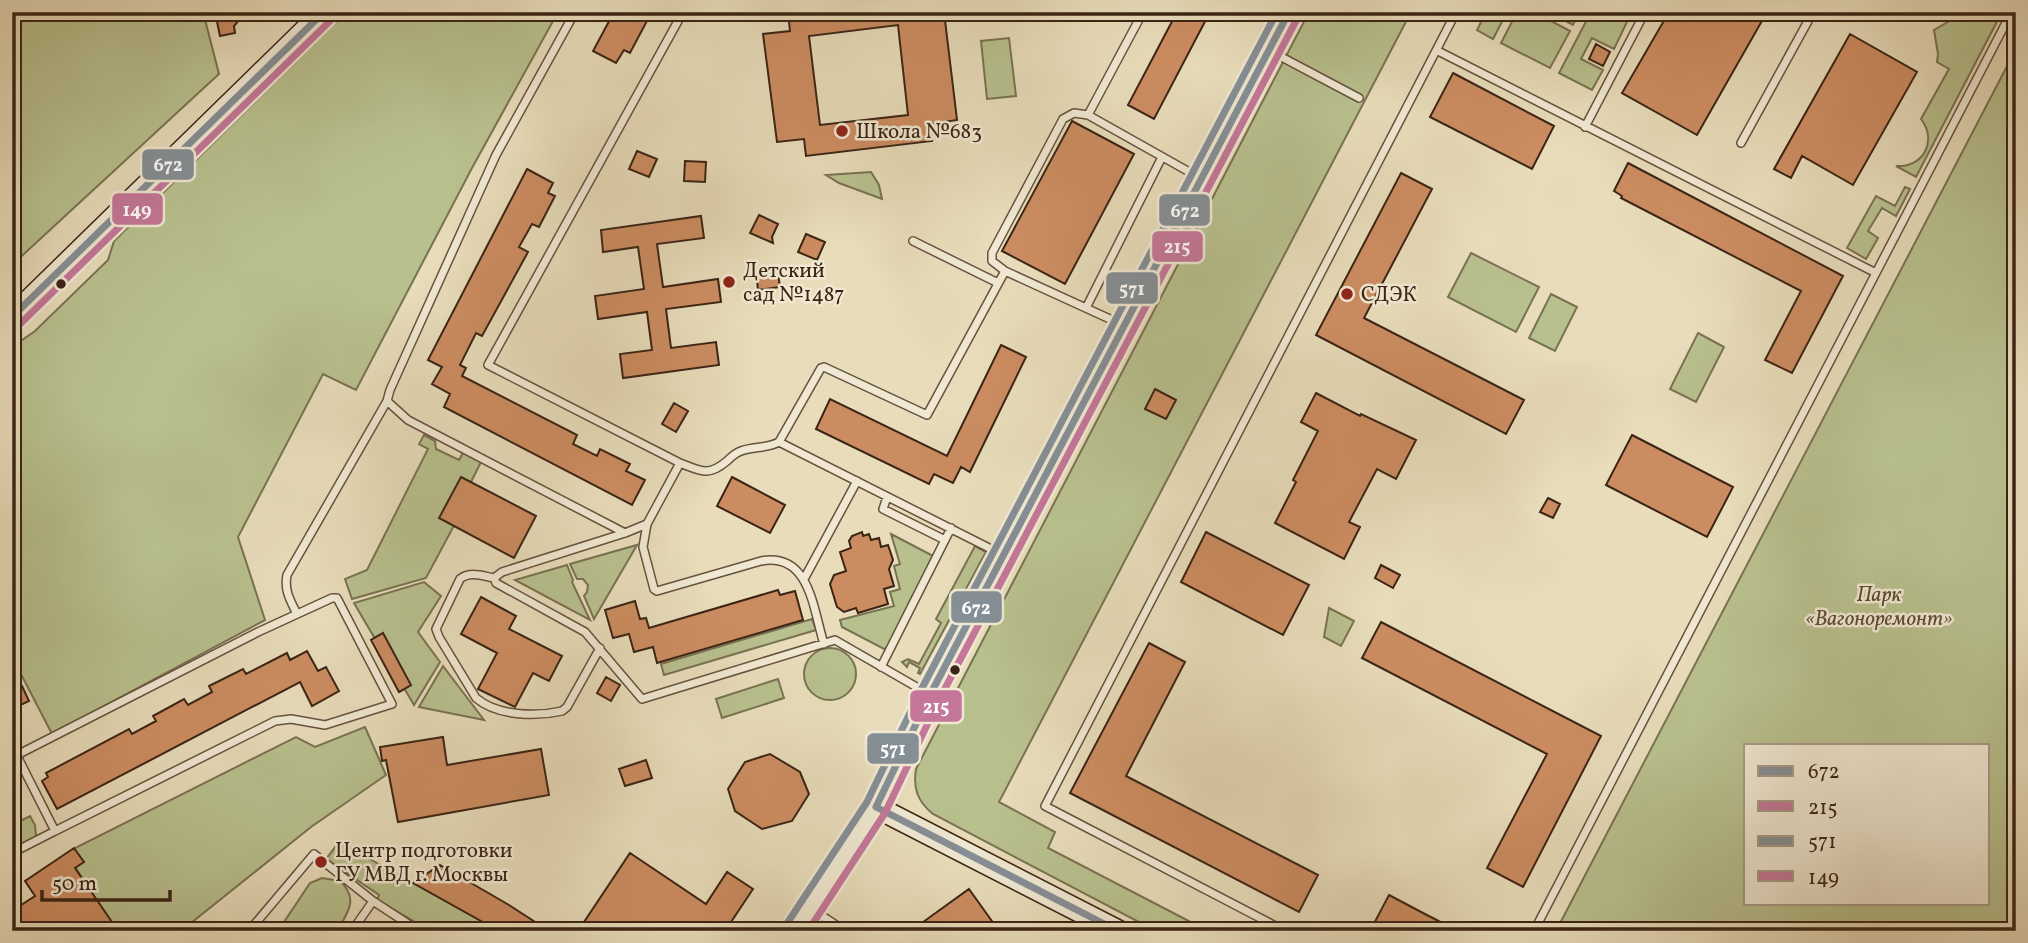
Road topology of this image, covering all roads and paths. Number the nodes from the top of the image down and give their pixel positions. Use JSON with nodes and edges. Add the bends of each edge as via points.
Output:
{"nodes":[{"id":1,"x":324,"y":12,"type":"edge"},
{"id":2,"x":575,"y":12,"type":"edge"},
{"id":3,"x":683,"y":12,"type":"edge"},
{"id":4,"x":1143,"y":12,"type":"edge"},
{"id":5,"x":1289,"y":12,"type":"edge"},
{"id":6,"x":1457,"y":12,"type":"edge"},
{"id":7,"x":1645,"y":12,"type":"edge"},
{"id":8,"x":1812,"y":12,"type":"edge"},
{"id":9,"x":2012,"y":14,"type":"edge"},
{"id":10,"x":1269,"y":50,"type":"junction"},
{"id":11,"x":1438,"y":51,"type":"junction"},
{"id":12,"x":1359,"y":98,"type":"dead end"},
{"id":13,"x":1088,"y":115,"type":"junction"},
{"id":14,"x":1585,"y":127,"type":"junction"},
{"id":15,"x":1741,"y":143,"type":"dead end"},
{"id":16,"x":1162,"y":157,"type":"junction"},
{"id":17,"x":1200,"y":178,"type":"junction"},
{"id":18,"x":914,"y":241,"type":"dead end"},
{"id":19,"x":1005,"y":271,"type":"junction"},
{"id":20,"x":1876,"y":273,"type":"junction"},
{"id":21,"x":998,"y":283,"type":"junction"},
{"id":22,"x":1086,"y":308,"type":"junction"},
{"id":23,"x":12,"y":317,"type":"edge"},
{"id":24,"x":1124,"y":326,"type":"junction"},
{"id":25,"x":387,"y":401,"type":"junction"},
{"id":26,"x":779,"y":442,"type":"junction"},
{"id":27,"x":680,"y":463,"type":"junction"},
{"id":28,"x":857,"y":481,"type":"junction"},
{"id":29,"x":887,"y":496,"type":"junction"},
{"id":30,"x":647,"y":524,"type":"junction"},
{"id":31,"x":951,"y":528,"type":"junction"},
{"id":32,"x":625,"y":533,"type":"junction"},
{"id":33,"x":945,"y":540,"type":"junction"},
{"id":34,"x":1004,"y":555,"type":"junction"},
{"id":35,"x":494,"y":578,"type":"junction"},
{"id":36,"x":804,"y":579,"type":"junction"},
{"id":37,"x":297,"y":614,"type":"junction"},
{"id":38,"x":824,"y":644,"type":"junction"},
{"id":39,"x":600,"y":648,"type":"junction"},
{"id":40,"x":881,"y":667,"type":"junction"},
{"id":41,"x":930,"y":695,"type":"junction"},
{"id":42,"x":12,"y":746,"type":"edge"},
{"id":43,"x":17,"y":755,"type":"junction"},
{"id":44,"x":876,"y":807,"type":"junction"},
{"id":45,"x":55,"y":831,"type":"junction"},
{"id":46,"x":12,"y":853,"type":"edge"},
{"id":47,"x":373,"y":901,"type":"junction"},
{"id":48,"x":810,"y":908,"type":"junction"},
{"id":49,"x":249,"y":931,"type":"edge"},
{"id":50,"x":352,"y":931,"type":"edge"},
{"id":51,"x":419,"y":931,"type":"edge"},
{"id":52,"x":795,"y":931,"type":"edge"},
{"id":53,"x":845,"y":931,"type":"edge"},
{"id":54,"x":1118,"y":931,"type":"edge"},
{"id":55,"x":1285,"y":931,"type":"edge"},
{"id":56,"x":1534,"y":931,"type":"edge"}],
"edges":[{"from":1,"to":23,"type":"street"},
{"from":2,"to":25,"type":"lane","via":[[496,156]]},
{"from":3,"to":27,"type":"lane","via":[[488,365]]},
{"from":4,"to":13,"type":"lane"},
{"from":5,"to":10,"type":"street"},
{"from":6,"to":11,"type":"lane"},
{"from":7,"to":14,"type":"lane"},
{"from":8,"to":15,"type":"lane"},
{"from":9,"to":20,"type":"lane"},
{"from":10,"to":12,"type":"lane"},
{"from":10,"to":17,"type":"street"},
{"from":11,"to":14,"type":"lane"},
{"from":11,"to":55,"type":"lane","via":[[1045,806]]},
{"from":13,"to":16,"type":"lane"},
{"from":13,"to":19,"type":"lane","via":[[1074,113],[1063,119],[991,255]]},
{"from":14,"to":20,"type":"lane"},
{"from":16,"to":17,"type":"lane"},
{"from":16,"to":22,"type":"lane"},
{"from":17,"to":24,"type":"street"},
{"from":18,"to":21,"type":"lane"},
{"from":19,"to":21,"type":"lane"},
{"from":19,"to":22,"type":"lane"},
{"from":20,"to":56,"type":"lane"},
{"from":21,"to":26,"type":"lane","via":[[927,415],[824,367]]},
{"from":22,"to":24,"type":"lane"},
{"from":24,"to":34,"type":"street"},
{"from":25,"to":32,"type":"lane","via":[[408,420]]},
{"from":25,"to":37,"type":"lane","via":[[287,575],[285,584]]},
{"from":26,"to":27,"type":"lane","via":[[737,452],[708,472]]},
{"from":26,"to":28,"type":"lane"},
{"from":27,"to":30,"type":"lane"},
{"from":28,"to":29,"type":"lane"},
{"from":28,"to":36,"type":"lane"},
{"from":29,"to":31,"type":"lane"},
{"from":29,"to":33,"type":"lane","via":[[883,509]]},
{"from":30,"to":32,"type":"lane"},
{"from":30,"to":36,"type":"lane","via":[[643,547],[657,591],[770,559],[790,564]]},
{"from":31,"to":33,"type":"lane"},
{"from":31,"to":34,"type":"lane"},
{"from":32,"to":35,"type":"lane"},
{"from":33,"to":40,"type":"lane"},
{"from":34,"to":41,"type":"street"},
{"from":35,"to":39,"type":"lane","via":[[585,632]]},
{"from":35,"to":39,"type":"lane","via":[[475,574],[460,579],[436,629],[482,703],[507,713],[562,711]]},
{"from":36,"to":38,"type":"lane"},
{"from":37,"to":43,"type":"lane"},
{"from":37,"to":45,"type":"lane","via":[[337,598],[392,704],[326,725],[275,721]]},
{"from":38,"to":39,"type":"lane","via":[[642,699]]},
{"from":38,"to":40,"type":"lane","via":[[835,640]]},
{"from":40,"to":41,"type":"lane"},
{"from":41,"to":44,"type":"street"},
{"from":42,"to":43,"type":"lane"},
{"from":43,"to":45,"type":"lane"},
{"from":44,"to":48,"type":"street"},
{"from":44,"to":54,"type":"street"},
{"from":45,"to":46,"type":"lane"},
{"from":47,"to":49,"type":"lane","via":[[314,854]]},
{"from":47,"to":50,"type":"lane"},
{"from":47,"to":51,"type":"lane"},
{"from":48,"to":52,"type":"street"},
{"from":48,"to":53,"type":"lane"}]}
